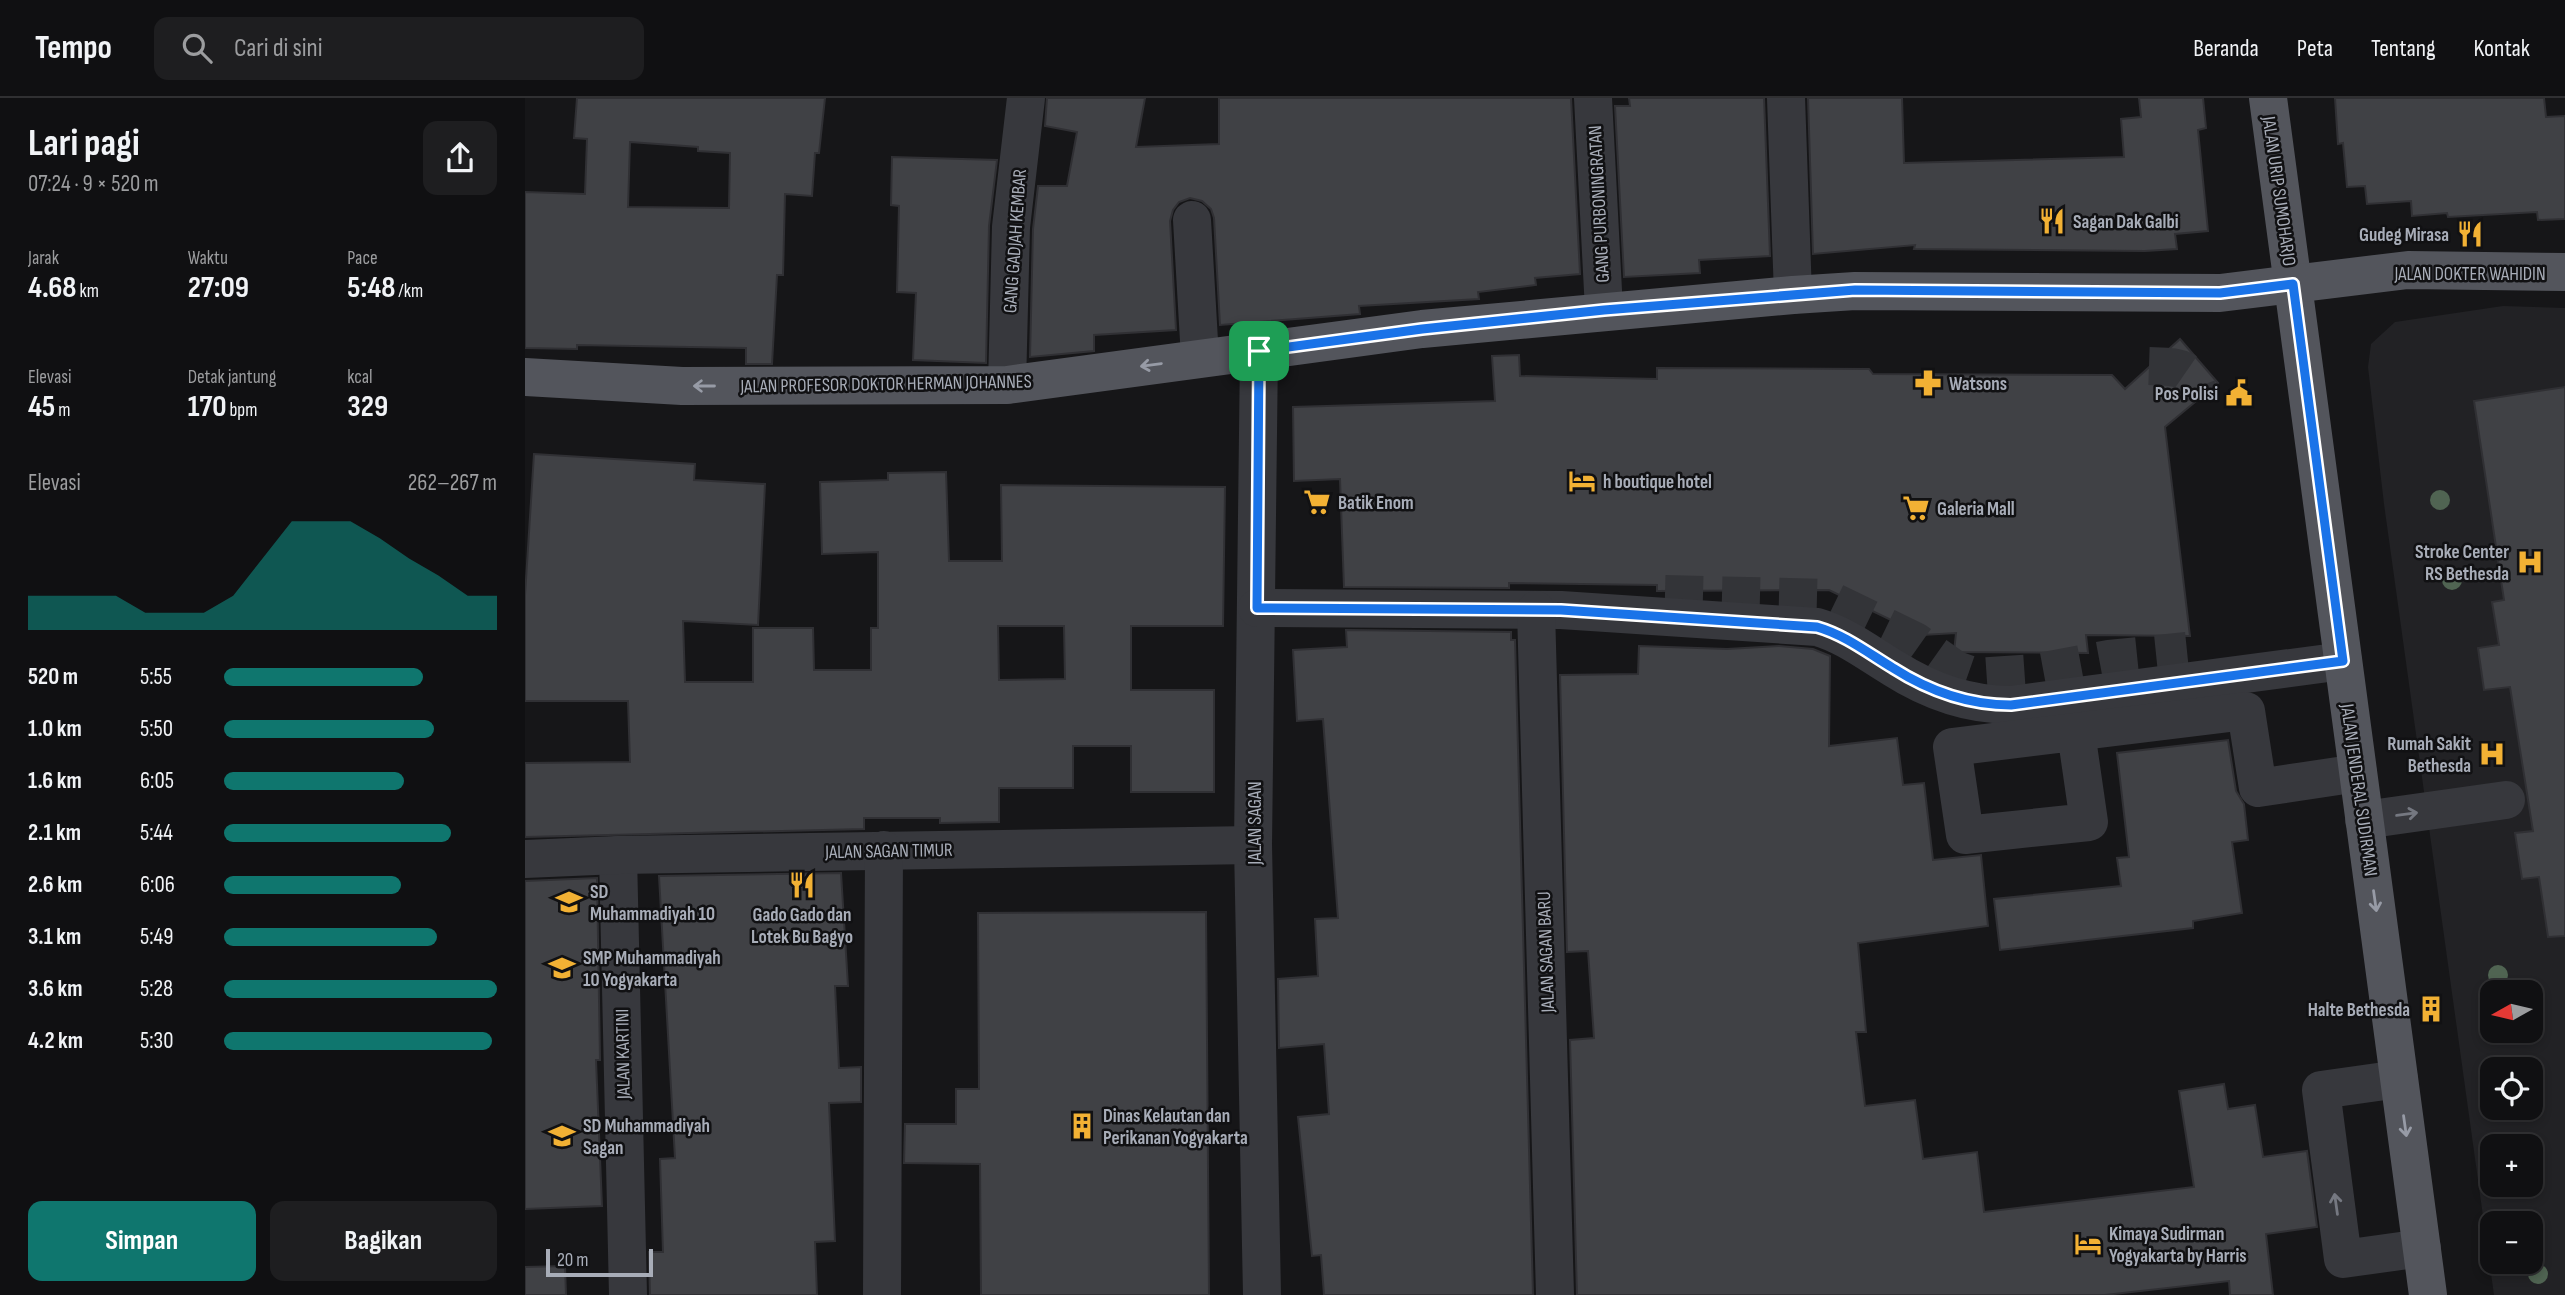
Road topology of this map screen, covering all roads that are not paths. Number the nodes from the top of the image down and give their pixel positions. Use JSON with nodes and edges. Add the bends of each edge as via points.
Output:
{"nodes":[{"id":1,"x":1026,"y":98,"type":"edge"},
{"id":2,"x":1593,"y":98,"type":"edge"},
{"id":3,"x":1786,"y":98,"type":"edge"},
{"id":4,"x":2268,"y":98,"type":"edge"},
{"id":5,"x":1192,"y":220,"type":"dead end"},
{"id":6,"x":2565,"y":272,"type":"edge"},
{"id":7,"x":2293,"y":284,"type":"junction"},
{"id":8,"x":1793,"y":295,"type":"junction"},
{"id":9,"x":1604,"y":310,"type":"junction"},
{"id":10,"x":1259,"y":351,"type":"junction"},
{"id":11,"x":1200,"y":358,"type":"junction"},
{"id":12,"x":525,"y":377,"type":"edge"},
{"id":13,"x":1007,"y":385,"type":"junction"},
{"id":14,"x":1257,"y":608,"type":"junction"},
{"id":15,"x":1536,"y":610,"type":"junction"},
{"id":16,"x":2343,"y":661,"type":"junction"},
{"id":17,"x":2076,"y":732,"type":"dead end"},
{"id":18,"x":2358,"y":773,"type":"junction"},
{"id":19,"x":2506,"y":800,"type":"dead end"},
{"id":20,"x":2364,"y":820,"type":"junction"},
{"id":21,"x":1253,"y":845,"type":"junction"},
{"id":22,"x":884,"y":850,"type":"junction"},
{"id":23,"x":618,"y":855,"type":"junction"},
{"id":24,"x":525,"y":859,"type":"edge"},
{"id":25,"x":2399,"y":1079,"type":"junction"},
{"id":26,"x":2421,"y":1248,"type":"junction"},
{"id":27,"x":628,"y":1295,"type":"edge"},
{"id":28,"x":882,"y":1295,"type":"edge"},
{"id":29,"x":1262,"y":1295,"type":"edge"},
{"id":30,"x":1555,"y":1295,"type":"edge"},
{"id":31,"x":2428,"y":1295,"type":"edge"}],
"edges":[{"from":1,"to":13,"type":"street","name":"GANG GADJAH KEMBAR","via":[[1011,227]]},
{"from":2,"to":9,"type":"street","name":"GANG PURBONINGRATAN"},
{"from":3,"to":8,"type":"street"},
{"from":4,"to":7,"type":"main road","name":"JALAN URIP SUMOHARJO"},
{"from":5,"to":11,"type":"street"},
{"from":6,"to":7,"type":"main road","name":"JALAN DOKTER WAHIDIN","via":[[2408,270]]},
{"from":7,"to":8,"type":"main road","name":"JALAN PROFESOR DOKTOR HERMAN JOHANNES","via":[[2220,293],[1889,290]]},
{"from":7,"to":16,"type":"main road","name":"JALAN JENDERAL SUDIRMAN"},
{"from":8,"to":9,"type":"main road","name":"JALAN PROFESOR DOKTOR HERMAN JOHANNES"},
{"from":9,"to":10,"type":"main road","name":"JALAN PROFESOR DOKTOR HERMAN JOHANNES"},
{"from":10,"to":11,"type":"main road","name":"JALAN PROFESOR DOKTOR HERMAN JOHANNES"},
{"from":10,"to":14,"type":"street","name":"JALAN SAGAN"},
{"from":11,"to":13,"type":"main road","name":"JALAN PROFESOR DOKTOR HERMAN JOHANNES","one_way":true},
{"from":13,"to":12,"type":"main road","name":"JALAN PROFESOR DOKTOR HERMAN JOHANNES","one_way":true,"via":[[682,386]]},
{"from":14,"to":15,"type":"street"},
{"from":14,"to":21,"type":"street","name":"JALAN SAGAN"},
{"from":15,"to":16,"type":"street","via":[[1817,627],[1850,640],[1926,687],[1987,705]]},
{"from":15,"to":30,"type":"street","name":"JALAN SAGAN BARU"},
{"from":16,"to":18,"type":"main road","name":"JALAN JENDERAL SUDIRMAN"},
{"from":17,"to":18,"type":"street","via":[[2246,711],[2258,788]]},
{"from":18,"to":20,"type":"main road","name":"JALAN JENDERAL SUDIRMAN"},
{"from":20,"to":19,"type":"street","one_way":true},
{"from":20,"to":25,"type":"main road","name":"JALAN JENDERAL SUDIRMAN","one_way":true},
{"from":21,"to":22,"type":"street","name":"JALAN SAGAN TIMUR"},
{"from":21,"to":29,"type":"street","name":"JALAN SAGAN"},
{"from":22,"to":23,"type":"street","name":"JALAN SAGAN TIMUR"},
{"from":22,"to":28,"type":"street"},
{"from":23,"to":24,"type":"street","name":"JALAN SAGAN TIMUR"},
{"from":23,"to":27,"type":"street","name":"JALAN KARTINI"},
{"from":25,"to":26,"type":"main road","name":"JALAN JENDERAL SUDIRMAN","one_way":true},
{"from":26,"to":25,"type":"street","one_way":true,"via":[[2343,1259],[2322,1103],[2321,1090]]},
{"from":26,"to":31,"type":"main road","name":"JALAN JENDERAL SUDIRMAN"}]}
